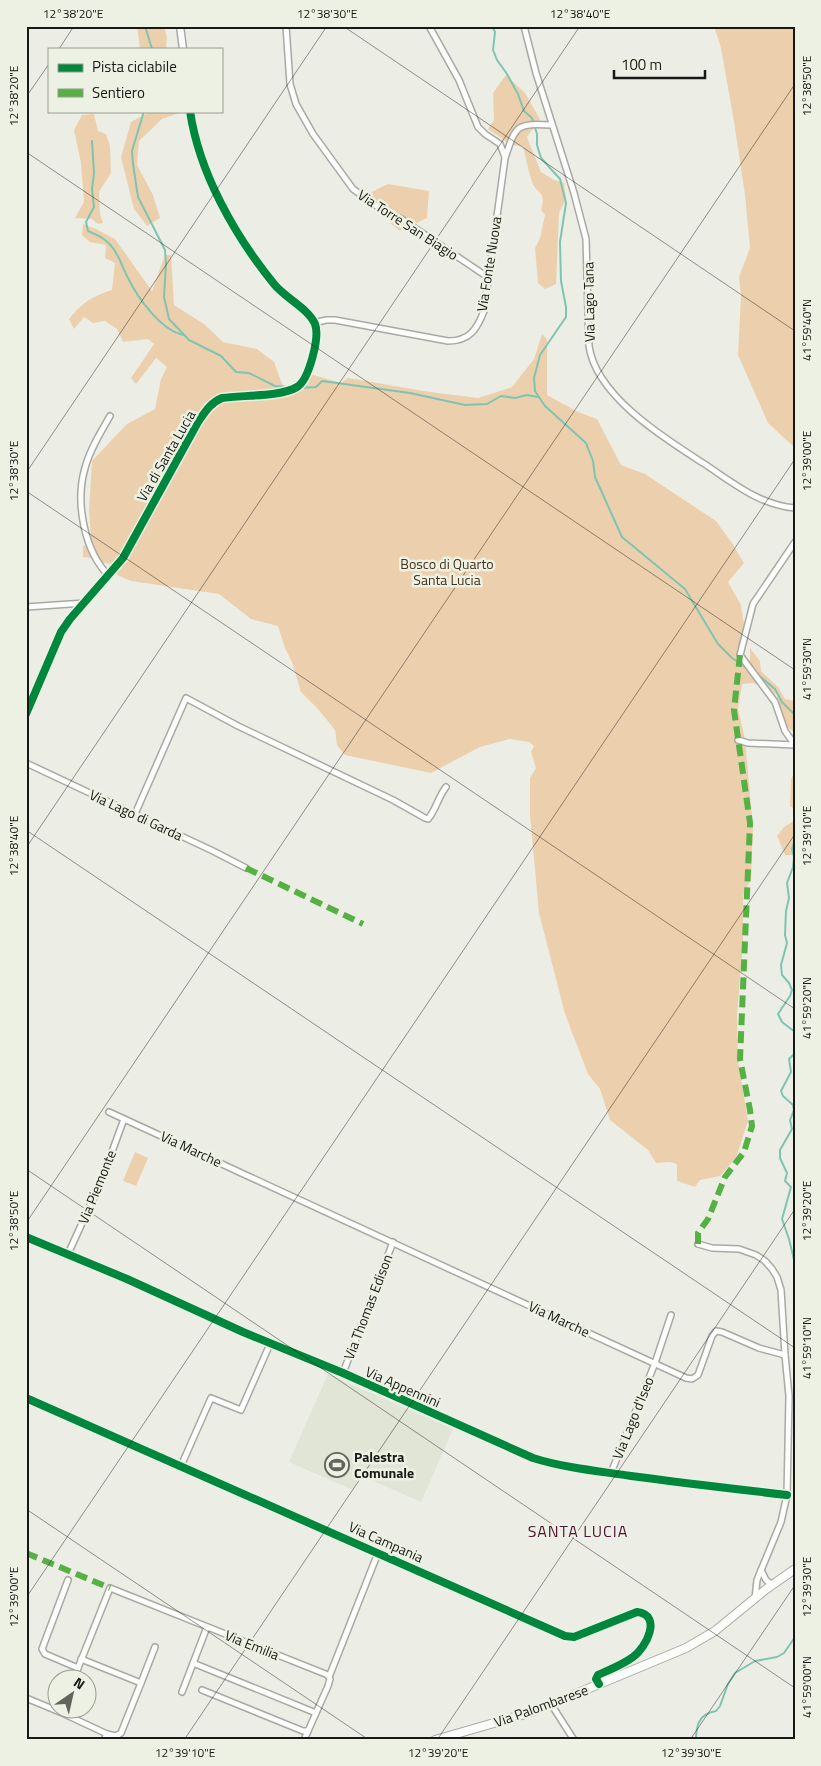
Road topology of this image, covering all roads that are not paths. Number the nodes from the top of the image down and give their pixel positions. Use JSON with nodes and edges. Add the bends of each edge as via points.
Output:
{"nodes":[{"id":1,"x":180,"y":26,"type":"edge"},
{"id":2,"x":286,"y":26,"type":"edge"},
{"id":3,"x":429,"y":26,"type":"edge"},
{"id":4,"x":524,"y":26,"type":"edge"},
{"id":5,"x":183,"y":48,"type":"edge"},
{"id":6,"x":190,"y":112,"type":"edge"},
{"id":7,"x":552,"y":125,"type":"junction"},
{"id":8,"x":505,"y":158,"type":"junction"},
{"id":9,"x":490,"y":278,"type":"junction"},
{"id":10,"x":314,"y":323,"type":"junction"},
{"id":11,"x":110,"y":416,"type":"dead end"},
{"id":12,"x":795,"y":508,"type":"edge"},
{"id":13,"x":795,"y":542,"type":"edge"},
{"id":14,"x":109,"y":576,"type":"junction"},
{"id":15,"x":85,"y":603,"type":"junction"},
{"id":16,"x":26,"y":607,"type":"edge"},
{"id":17,"x":26,"y":714,"type":"edge"},
{"id":18,"x":738,"y":740,"type":"dead end"},
{"id":19,"x":795,"y":745,"type":"edge"},
{"id":20,"x":26,"y":763,"type":"edge"},
{"id":21,"x":446,"y":788,"type":"dead end"},
{"id":22,"x":135,"y":814,"type":"junction"},
{"id":23,"x":246,"y":868,"type":"dead end"},
{"id":24,"x":109,"y":1112,"type":"dead end"},
{"id":25,"x":124,"y":1119,"type":"junction"},
{"id":26,"x":26,"y":1237,"type":"edge"},
{"id":27,"x":393,"y":1242,"type":"junction"},
{"id":28,"x":698,"y":1244,"type":"dead end"},
{"id":29,"x":68,"y":1254,"type":"junction"},
{"id":30,"x":671,"y":1315,"type":"dead end"},
{"id":31,"x":270,"y":1344,"type":"junction"},
{"id":32,"x":784,"y":1355,"type":"junction"},
{"id":33,"x":655,"y":1363,"type":"junction"},
{"id":34,"x":343,"y":1373,"type":"junction"},
{"id":35,"x":26,"y":1398,"type":"edge"},
{"id":36,"x":533,"y":1458,"type":"junction"},
{"id":37,"x":531,"y":1463,"type":"dead end"},
{"id":38,"x":181,"y":1466,"type":"junction"},
{"id":39,"x":610,"y":1473,"type":"junction"},
{"id":40,"x":787,"y":1495,"type":"junction"},
{"id":41,"x":378,"y":1553,"type":"junction"},
{"id":42,"x":761,"y":1569,"type":"junction"},
{"id":43,"x":795,"y":1569,"type":"edge"},
{"id":44,"x":68,"y":1580,"type":"dead end"},
{"id":45,"x":772,"y":1585,"type":"junction"},
{"id":46,"x":755,"y":1599,"type":"junction"},
{"id":47,"x":207,"y":1627,"type":"junction"},
{"id":48,"x":155,"y":1647,"type":"dead end"},
{"id":49,"x":82,"y":1659,"type":"junction"},
{"id":50,"x":193,"y":1663,"type":"junction"},
{"id":51,"x":78,"y":1668,"type":"joint"},
{"id":52,"x":329,"y":1677,"type":"junction"},
{"id":53,"x":141,"y":1683,"type":"junction"},
{"id":54,"x":599,"y":1684,"type":"junction"},
{"id":55,"x":202,"y":1690,"type":"dead end"},
{"id":56,"x":182,"y":1692,"type":"dead end"},
{"id":57,"x":26,"y":1698,"type":"edge"},
{"id":58,"x":551,"y":1704,"type":"junction"},
{"id":59,"x":48,"y":1706,"type":"edge"},
{"id":60,"x":316,"y":1713,"type":"junction"},
{"id":61,"x":76,"y":1718,"type":"edge"},
{"id":62,"x":308,"y":1731,"type":"junction"},
{"id":63,"x":107,"y":1734,"type":"junction"},
{"id":64,"x":104,"y":1740,"type":"edge"},
{"id":65,"x":304,"y":1740,"type":"edge"},
{"id":66,"x":435,"y":1740,"type":"edge"},
{"id":67,"x":574,"y":1740,"type":"edge"}],
"edges":[{"from":1,"to":5,"type":"street"},
{"from":2,"to":9,"type":"street","name":"Via Torre San Biagio","via":[[289,79],[294,100],[313,134],[353,189]]},
{"from":3,"to":8,"type":"street","via":[[459,80],[478,127],[500,144]]},
{"from":4,"to":7,"type":"street","name":"Via Lago Tana"},
{"from":6,"to":10,"type":"street","via":[[204,166],[226,212],[276,286]]},
{"from":7,"to":8,"type":"street","name":"Via Fonte Nuova","via":[[519,127]]},
{"from":7,"to":12,"type":"street","name":"Via Lago Tana","via":[[585,233],[589,346],[600,374],[621,401],[660,436],[757,498]]},
{"from":8,"to":9,"type":"street","name":"Via Fonte Nuova"},
{"from":9,"to":10,"type":"street","name":"Via Fonte Nuova","via":[[480,322],[474,332],[461,340],[441,340],[335,320]]},
{"from":10,"to":14,"type":"street","name":"Via di Santa Lucia","via":[[316,342],[307,374],[297,387],[278,393],[224,398],[211,405],[198,422],[123,558]]},
{"from":11,"to":14,"type":"street","via":[[88,458],[82,489],[89,546]]},
{"from":13,"to":19,"type":"street","via":[[753,604],[740,655],[775,702],[785,731]]},
{"from":14,"to":15,"type":"street","name":"Via di Santa Lucia"},
{"from":15,"to":16,"type":"street"},
{"from":15,"to":17,"type":"street","name":"Via di Santa Lucia","via":[[61,632]]},
{"from":18,"to":19,"type":"street"},
{"from":20,"to":22,"type":"street","name":"Via Lago di Garda"},
{"from":21,"to":22,"type":"street","via":[[431,815],[425,818],[186,698]]},
{"from":22,"to":23,"type":"street","name":"Via Lago di Garda"},
{"from":24,"to":25,"type":"street","name":"Via Marche"},
{"from":25,"to":27,"type":"street","name":"Via Marche"},
{"from":25,"to":29,"type":"street","name":"Via Piemonte","via":[[102,1179]]},
{"from":26,"to":29,"type":"street","name":"Via Appennini"},
{"from":27,"to":33,"type":"street","name":"Via Marche"},
{"from":27,"to":34,"type":"street","name":"Via Thomas Edison"},
{"from":28,"to":32,"type":"street","via":[[748,1252],[772,1269],[782,1294]]},
{"from":29,"to":31,"type":"street","name":"Via Appennini"},
{"from":30,"to":33,"type":"street","name":"Via Lago d'Iseo"},
{"from":31,"to":34,"type":"street","name":"Via Appennini"},
{"from":31,"to":38,"type":"street","via":[[241,1410],[210,1398]]},
{"from":32,"to":33,"type":"street","name":"Via Marche","via":[[717,1330],[694,1378],[686,1378]]},
{"from":32,"to":40,"type":"street","via":[[789,1396]]},
{"from":33,"to":39,"type":"street","name":"Via Lago d'Iseo"},
{"from":34,"to":36,"type":"street","name":"Via Appennini"},
{"from":35,"to":38,"type":"street","name":"Via Campania"},
{"from":36,"to":37,"type":"street"},
{"from":36,"to":39,"type":"street","name":"Via Appennini"},
{"from":38,"to":41,"type":"street","name":"Via Campania"},
{"from":39,"to":40,"type":"street","name":"Via Appennini"},
{"from":40,"to":42,"type":"street","via":[[783,1516]]},
{"from":41,"to":52,"type":"street"},
{"from":41,"to":54,"type":"street","name":"Via Campania","via":[[568,1636],[574,1637],[636,1612],[645,1615],[651,1629],[637,1653],[598,1675]]},
{"from":42,"to":45,"type":"street"},
{"from":42,"to":46,"type":"street"},
{"from":43,"to":45,"type":"main road","name":"Via Palombarese"},
{"from":44,"to":51,"type":"street","via":[[42,1649],[45,1654]]},
{"from":45,"to":46,"type":"main road","name":"Via Palombarese"},
{"from":46,"to":54,"type":"main road","name":"Via Palombarese","via":[[700,1640]]},
{"from":47,"to":49,"type":"street","name":"Via Emilia","via":[[110,1588]]},
{"from":47,"to":50,"type":"street"},
{"from":47,"to":52,"type":"street","name":"Via Emilia"},
{"from":48,"to":53,"type":"street"},
{"from":49,"to":51,"type":"street"},
{"from":49,"to":53,"type":"street"},
{"from":50,"to":56,"type":"street"},
{"from":50,"to":60,"type":"street"},
{"from":52,"to":60,"type":"street"},
{"from":53,"to":63,"type":"street","via":[[121,1733],[116,1736]]},
{"from":54,"to":58,"type":"main road","name":"Via Palombarese"},
{"from":55,"to":62,"type":"street"},
{"from":57,"to":59,"type":"street"},
{"from":58,"to":66,"type":"main road","name":"Via Palombarese"},
{"from":58,"to":67,"type":"street"},
{"from":60,"to":62,"type":"street"},
{"from":61,"to":63,"type":"street"},
{"from":62,"to":65,"type":"street"},
{"from":63,"to":64,"type":"street"}]}
